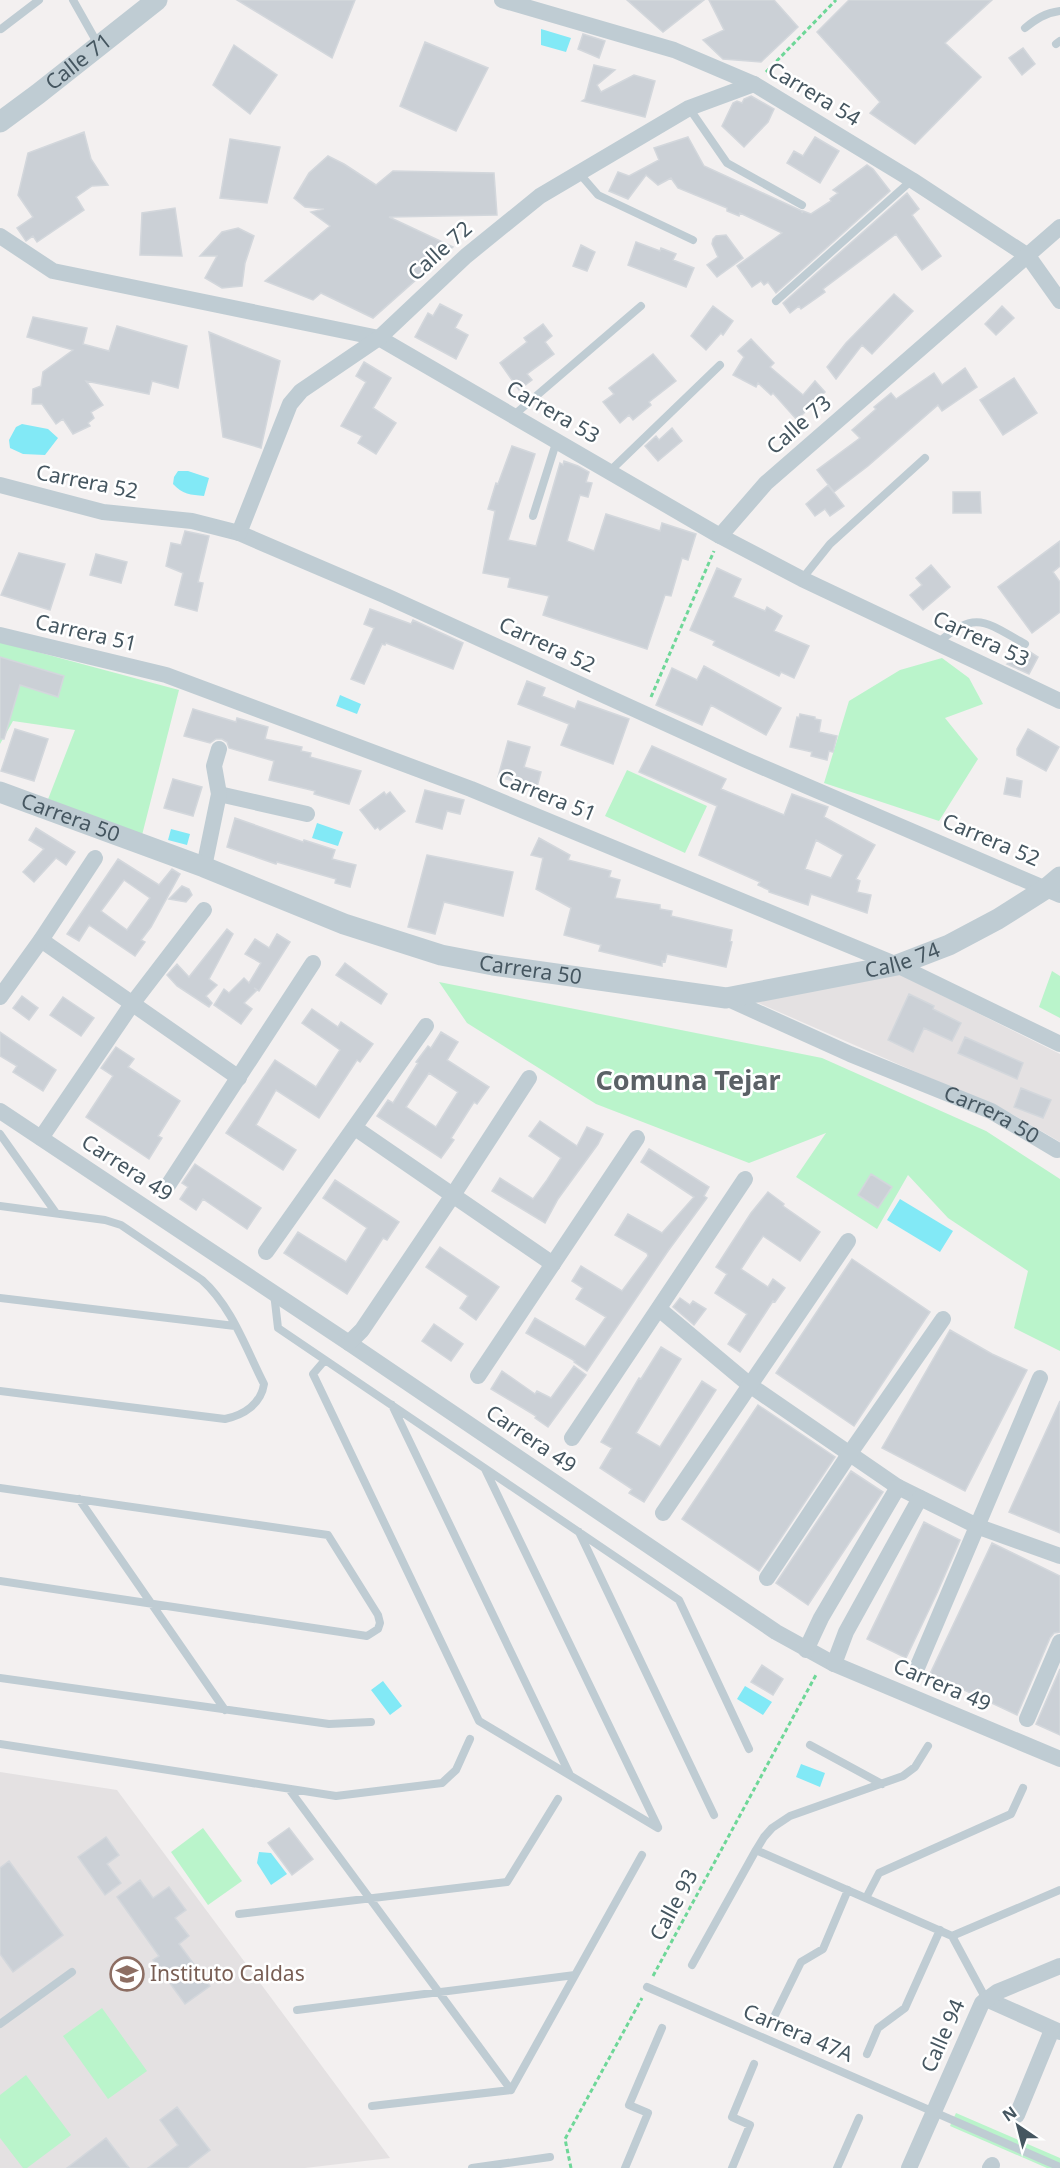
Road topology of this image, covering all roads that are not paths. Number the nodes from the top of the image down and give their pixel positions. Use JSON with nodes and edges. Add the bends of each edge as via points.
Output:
{"nodes":[{"id":1,"x":39,"y":0,"type":"edge"},
{"id":2,"x":73,"y":0,"type":"edge"},
{"id":3,"x":157,"y":0,"type":"edge"},
{"id":4,"x":502,"y":0,"type":"edge"},
{"id":5,"x":522,"y":3,"type":"edge"},
{"id":6,"x":1060,"y":11,"type":"edge"},
{"id":7,"x":1025,"y":28,"type":"dead end"},
{"id":8,"x":1,"y":29,"type":"edge"},
{"id":9,"x":99,"y":46,"type":"junction"},
{"id":10,"x":754,"y":84,"type":"junction"},
{"id":11,"x":689,"y":108,"type":"junction"},
{"id":12,"x":0,"y":122,"type":"edge"},
{"id":13,"x":579,"y":172,"type":"junction"},
{"id":14,"x":912,"y":180,"type":"junction"},
{"id":15,"x":802,"y":205,"type":"dead end"},
{"id":16,"x":1060,"y":227,"type":"edge"},
{"id":17,"x":0,"y":236,"type":"edge"},
{"id":18,"x":693,"y":240,"type":"dead end"},
{"id":19,"x":1028,"y":256,"type":"junction"},
{"id":20,"x":1060,"y":301,"type":"edge"},
{"id":21,"x":776,"y":302,"type":"dead end"},
{"id":22,"x":641,"y":306,"type":"dead end"},
{"id":23,"x":379,"y":338,"type":"junction"},
{"id":24,"x":720,"y":365,"type":"dead end"},
{"id":25,"x":514,"y":415,"type":"junction"},
{"id":26,"x":557,"y":440,"type":"junction"},
{"id":27,"x":926,"y":458,"type":"dead end"},
{"id":28,"x":610,"y":471,"type":"junction"},
{"id":29,"x":0,"y":485,"type":"edge"},
{"id":30,"x":533,"y":516,"type":"dead end"},
{"id":31,"x":239,"y":533,"type":"junction"},
{"id":32,"x":720,"y":536,"type":"junction"},
{"id":33,"x":802,"y":579,"type":"junction"},
{"id":34,"x":0,"y":635,"type":"edge"},
{"id":35,"x":937,"y":643,"type":"junction"},
{"id":36,"x":1025,"y":644,"type":"dead end"},
{"id":37,"x":1060,"y":701,"type":"edge"},
{"id":38,"x":219,"y":749,"type":"dead end"},
{"id":39,"x":0,"y":792,"type":"edge"},
{"id":40,"x":219,"y":794,"type":"junction"},
{"id":41,"x":307,"y":814,"type":"dead end"},
{"id":42,"x":95,"y":858,"type":"dead end"},
{"id":43,"x":204,"y":867,"type":"junction"},
{"id":44,"x":1056,"y":886,"type":"edge"},
{"id":45,"x":204,"y":910,"type":"dead end"},
{"id":46,"x":41,"y":940,"type":"junction"},
{"id":47,"x":313,"y":963,"type":"dead end"},
{"id":48,"x":897,"y":966,"type":"junction"},
{"id":49,"x":0,"y":997,"type":"edge"},
{"id":50,"x":726,"y":998,"type":"junction"},
{"id":51,"x":132,"y":1004,"type":"junction"},
{"id":52,"x":426,"y":1026,"type":"dead end"},
{"id":53,"x":1060,"y":1044,"type":"edge"},
{"id":54,"x":239,"y":1078,"type":"junction"},
{"id":55,"x":529,"y":1078,"type":"dead end"},
{"id":56,"x":0,"y":1112,"type":"edge"},
{"id":57,"x":355,"y":1128,"type":"junction"},
{"id":58,"x":0,"y":1134,"type":"edge"},
{"id":59,"x":41,"y":1138,"type":"junction"},
{"id":60,"x":637,"y":1138,"type":"dead end"},
{"id":61,"x":1057,"y":1150,"type":"dead end"},
{"id":62,"x":745,"y":1179,"type":"dead end"},
{"id":63,"x":165,"y":1190,"type":"dead end"},
{"id":64,"x":453,"y":1195,"type":"junction"},
{"id":65,"x":0,"y":1206,"type":"edge"},
{"id":66,"x":56,"y":1213,"type":"junction"},
{"id":67,"x":848,"y":1241,"type":"dead end"},
{"id":68,"x":266,"y":1252,"type":"dead end"},
{"id":69,"x":553,"y":1264,"type":"junction"},
{"id":70,"x":274,"y":1293,"type":"junction"},
{"id":71,"x":0,"y":1298,"type":"edge"},
{"id":72,"x":659,"y":1309,"type":"junction"},
{"id":73,"x":943,"y":1319,"type":"dead end"},
{"id":74,"x":235,"y":1326,"type":"junction"},
{"id":75,"x":349,"y":1343,"type":"junction"},
{"id":76,"x":325,"y":1360,"type":"junction"},
{"id":77,"x":478,"y":1376,"type":"dead end"},
{"id":78,"x":1040,"y":1378,"type":"dead end"},
{"id":79,"x":751,"y":1386,"type":"junction"},
{"id":80,"x":0,"y":1390,"type":"edge"},
{"id":81,"x":392,"y":1405,"type":"junction"},
{"id":82,"x":572,"y":1438,"type":"dead end"},
{"id":83,"x":850,"y":1453,"type":"junction"},
{"id":84,"x":485,"y":1468,"type":"junction"},
{"id":85,"x":898,"y":1487,"type":"junction"},
{"id":86,"x":0,"y":1488,"type":"edge"},
{"id":87,"x":920,"y":1498,"type":"junction"},
{"id":88,"x":79,"y":1499,"type":"junction"},
{"id":89,"x":663,"y":1513,"type":"dead end"},
{"id":90,"x":979,"y":1527,"type":"junction"},
{"id":91,"x":579,"y":1532,"type":"junction"},
{"id":92,"x":1060,"y":1556,"type":"edge"},
{"id":93,"x":766,"y":1578,"type":"dead end"},
{"id":94,"x":0,"y":1581,"type":"edge"},
{"id":95,"x":152,"y":1604,"type":"junction"},
{"id":96,"x":1060,"y":1642,"type":"edge"},
{"id":97,"x":806,"y":1650,"type":"junction"},
{"id":98,"x":829,"y":1661,"type":"junction"},
{"id":99,"x":918,"y":1668,"type":"dead end"},
{"id":100,"x":0,"y":1678,"type":"edge"},
{"id":101,"x":225,"y":1710,"type":"junction"},
{"id":102,"x":1027,"y":1719,"type":"dead end"},
{"id":103,"x":371,"y":1722,"type":"dead end"},
{"id":104,"x":470,"y":1739,"type":"dead end"},
{"id":105,"x":0,"y":1744,"type":"edge"},
{"id":106,"x":810,"y":1745,"type":"dead end"},
{"id":107,"x":928,"y":1746,"type":"dead end"},
{"id":108,"x":749,"y":1749,"type":"dead end"},
{"id":109,"x":1060,"y":1759,"type":"edge"},
{"id":110,"x":570,"y":1775,"type":"junction"},
{"id":111,"x":882,"y":1784,"type":"junction"},
{"id":112,"x":1023,"y":1788,"type":"dead end"},
{"id":113,"x":289,"y":1789,"type":"junction"},
{"id":114,"x":558,"y":1799,"type":"dead end"},
{"id":115,"x":714,"y":1815,"type":"dead end"},
{"id":116,"x":756,"y":1850,"type":"junction"},
{"id":117,"x":642,"y":1855,"type":"dead end"},
{"id":118,"x":848,"y":1890,"type":"junction"},
{"id":119,"x":1060,"y":1890,"type":"edge"},
{"id":120,"x":370,"y":1898,"type":"junction"},
{"id":121,"x":866,"y":1898,"type":"junction"},
{"id":122,"x":239,"y":1914,"type":"dead end"},
{"id":123,"x":940,"y":1930,"type":"junction"},
{"id":124,"x":952,"y":1936,"type":"junction"},
{"id":125,"x":692,"y":1965,"type":"dead end"},
{"id":126,"x":1060,"y":1966,"type":"edge"},
{"id":127,"x":72,"y":1972,"type":"dead end"},
{"id":128,"x":575,"y":1975,"type":"junction"},
{"id":129,"x":647,"y":1987,"type":"road end"},
{"id":130,"x":439,"y":1992,"type":"junction"},
{"id":131,"x":986,"y":1999,"type":"junction"},
{"id":132,"x":297,"y":2010,"type":"dead end"},
{"id":133,"x":774,"y":2017,"type":"dead end"},
{"id":134,"x":0,"y":2024,"type":"edge"},
{"id":135,"x":662,"y":2028,"type":"dead end"},
{"id":136,"x":1056,"y":2031,"type":"edge"},
{"id":137,"x":867,"y":2054,"type":"dead end"},
{"id":138,"x":754,"y":2064,"type":"dead end"},
{"id":139,"x":511,"y":2090,"type":"junction"},
{"id":140,"x":372,"y":2106,"type":"dead end"},
{"id":141,"x":934,"y":2112,"type":"junction"},
{"id":142,"x":1017,"y":2115,"type":"dead end"},
{"id":143,"x":859,"y":2118,"type":"dead end"},
{"id":144,"x":550,"y":2157,"type":"dead end"},
{"id":145,"x":1060,"y":2167,"type":"edge"},
{"id":146,"x":472,"y":2168,"type":"edge"},
{"id":147,"x":625,"y":2168,"type":"edge"},
{"id":148,"x":732,"y":2168,"type":"edge"},
{"id":149,"x":837,"y":2168,"type":"edge"},
{"id":150,"x":909,"y":2168,"type":"edge"}],
"edges":[{"from":1,"to":8,"type":"lane"},
{"from":2,"to":9,"type":"lane"},
{"from":3,"to":9,"type":"street","name":"Calle 71"},
{"from":4,"to":5,"type":"street","name":"Carrera 54"},
{"from":5,"to":10,"type":"street","name":"Carrera 54","via":[[674,50]]},
{"from":6,"to":7,"type":"lane","via":[[1049,12]]},
{"from":9,"to":12,"type":"street","name":"Calle 71"},
{"from":10,"to":11,"type":"street","name":"Calle 72"},
{"from":10,"to":14,"type":"street","name":"Carrera 54"},
{"from":11,"to":13,"type":"street","name":"Calle 72"},
{"from":11,"to":15,"type":"lane","via":[[727,163]]},
{"from":13,"to":18,"type":"lane","via":[[598,195]]},
{"from":13,"to":23,"type":"street","name":"Calle 72","via":[[540,196],[466,256]]},
{"from":14,"to":19,"type":"street","name":"Carrera 54"},
{"from":14,"to":21,"type":"lane"},
{"from":16,"to":19,"type":"street","name":"Calle 73"},
{"from":17,"to":23,"type":"street","name":"Carrera 53","via":[[53,271]]},
{"from":19,"to":20,"type":"street","name":"Carrera 54"},
{"from":19,"to":32,"type":"street","name":"Calle 73","via":[[766,483]]},
{"from":22,"to":25,"type":"lane"},
{"from":23,"to":25,"type":"street","name":"Carrera 53"},
{"from":23,"to":31,"type":"street","name":"Calle 72","via":[[301,391],[290,404]]},
{"from":24,"to":28,"type":"lane"},
{"from":25,"to":26,"type":"street","name":"Carrera 53"},
{"from":26,"to":28,"type":"street","name":"Carrera 53"},
{"from":26,"to":30,"type":"lane"},
{"from":27,"to":33,"type":"lane","via":[[830,544]]},
{"from":28,"to":32,"type":"street","name":"Carrera 53"},
{"from":29,"to":31,"type":"street","name":"Carrera 52","via":[[103,512],[192,521]]},
{"from":31,"to":44,"type":"street","name":"Carrera 52","via":[[644,714]]},
{"from":32,"to":33,"type":"street","name":"Carrera 53"},
{"from":33,"to":35,"type":"street","name":"Carrera 53"},
{"from":34,"to":48,"type":"street","name":"Carrera 51","via":[[166,675],[471,789]]},
{"from":35,"to":36,"type":"lane","via":[[964,623],[979,620]]},
{"from":35,"to":37,"type":"street","name":"Carrera 53"},
{"from":38,"to":40,"type":"street","via":[[214,766]]},
{"from":39,"to":43,"type":"street","name":"Carrera 50"},
{"from":40,"to":41,"type":"street"},
{"from":40,"to":43,"type":"street"},
{"from":42,"to":46,"type":"street"},
{"from":43,"to":50,"type":"street","name":"Carrera 50","via":[[344,924],[441,955]]},
{"from":44,"to":48,"type":"street","name":"Calle 74","via":[[949,945]]},
{"from":45,"to":51,"type":"street"},
{"from":46,"to":49,"type":"street"},
{"from":46,"to":51,"type":"street"},
{"from":47,"to":54,"type":"street"},
{"from":48,"to":50,"type":"street","name":"Calle 74"},
{"from":48,"to":53,"type":"street","name":"Carrera 51"},
{"from":50,"to":61,"type":"street","name":"Carrera 50","via":[[991,1112]]},
{"from":51,"to":54,"type":"street"},
{"from":51,"to":59,"type":"street"},
{"from":52,"to":57,"type":"street"},
{"from":54,"to":63,"type":"street"},
{"from":55,"to":64,"type":"street"},
{"from":56,"to":59,"type":"street","name":"Carrera 49"},
{"from":57,"to":64,"type":"street"},
{"from":57,"to":68,"type":"street"},
{"from":58,"to":66,"type":"lane"},
{"from":59,"to":70,"type":"street","name":"Carrera 49"},
{"from":60,"to":69,"type":"street"},
{"from":62,"to":72,"type":"street"},
{"from":64,"to":69,"type":"street"},
{"from":64,"to":75,"type":"street","via":[[362,1330]]},
{"from":65,"to":66,"type":"lane"},
{"from":66,"to":74,"type":"lane","via":[[121,1225],[202,1280],[214,1291]]},
{"from":67,"to":79,"type":"street"},
{"from":69,"to":77,"type":"street"},
{"from":70,"to":75,"type":"street","name":"Carrera 49"},
{"from":70,"to":76,"type":"lane","via":[[279,1328]]},
{"from":71,"to":74,"type":"lane"},
{"from":72,"to":79,"type":"street"},
{"from":72,"to":82,"type":"street"},
{"from":73,"to":83,"type":"street"},
{"from":74,"to":80,"type":"lane","via":[[264,1384],[257,1402],[234,1417],[225,1419]]},
{"from":75,"to":97,"type":"street","name":"Carrera 49"},
{"from":76,"to":81,"type":"lane"},
{"from":76,"to":110,"type":"lane","via":[[313,1374],[479,1720]]},
{"from":78,"to":90,"type":"street"},
{"from":79,"to":83,"type":"street"},
{"from":79,"to":89,"type":"street"},
{"from":81,"to":84,"type":"lane"},
{"from":81,"to":110,"type":"lane"},
{"from":83,"to":85,"type":"street"},
{"from":83,"to":93,"type":"street"},
{"from":84,"to":91,"type":"lane"},
{"from":84,"to":110,"type":"lane","via":[[658,1828]]},
{"from":85,"to":87,"type":"street"},
{"from":85,"to":97,"type":"street"},
{"from":86,"to":88,"type":"lane"},
{"from":87,"to":90,"type":"street"},
{"from":87,"to":98,"type":"street"},
{"from":88,"to":95,"type":"lane"},
{"from":88,"to":95,"type":"lane","via":[[328,1535],[380,1623],[367,1636]]},
{"from":90,"to":92,"type":"street"},
{"from":90,"to":99,"type":"street"},
{"from":91,"to":108,"type":"lane","via":[[679,1600]]},
{"from":91,"to":115,"type":"lane"},
{"from":94,"to":95,"type":"lane"},
{"from":95,"to":101,"type":"lane"},
{"from":96,"to":102,"type":"street"},
{"from":97,"to":98,"type":"street","name":"Carrera 49"},
{"from":98,"to":109,"type":"street","name":"Carrera 49"},
{"from":100,"to":101,"type":"lane"},
{"from":101,"to":103,"type":"lane","via":[[329,1724]]},
{"from":104,"to":113,"type":"lane","via":[[456,1770],[442,1783],[336,1796]]},
{"from":105,"to":113,"type":"lane"},
{"from":106,"to":111,"type":"lane"},
{"from":107,"to":111,"type":"lane","via":[[915,1767]]},
{"from":111,"to":116,"type":"lane","via":[[790,1816],[772,1828]]},
{"from":112,"to":121,"type":"lane","via":[[1011,1814],[879,1873]]},
{"from":113,"to":120,"type":"lane"},
{"from":114,"to":120,"type":"lane","via":[[507,1882]]},
{"from":116,"to":118,"type":"lane"},
{"from":116,"to":125,"type":"lane"},
{"from":117,"to":128,"type":"lane"},
{"from":118,"to":121,"type":"lane"},
{"from":118,"to":133,"type":"lane","via":[[823,1949],[801,1962]]},
{"from":119,"to":124,"type":"lane"},
{"from":120,"to":122,"type":"lane"},
{"from":120,"to":130,"type":"lane"},
{"from":121,"to":123,"type":"lane"},
{"from":123,"to":124,"type":"lane"},
{"from":123,"to":137,"type":"lane","via":[[905,2008],[878,2028]]},
{"from":124,"to":131,"type":"lane"},
{"from":126,"to":131,"type":"street","name":"Calle 94"},
{"from":127,"to":134,"type":"lane"},
{"from":128,"to":130,"type":"lane"},
{"from":128,"to":139,"type":"lane"},
{"from":129,"to":141,"type":"lane","name":"Carrera 47A"},
{"from":130,"to":132,"type":"lane"},
{"from":130,"to":139,"type":"lane"},
{"from":131,"to":136,"type":"street"},
{"from":131,"to":141,"type":"street","name":"Calle 94","via":[[979,2007]]},
{"from":135,"to":147,"type":"lane","via":[[629,2105],[648,2113]]},
{"from":136,"to":142,"type":"street"},
{"from":138,"to":148,"type":"lane","via":[[732,2117],[750,2125]]},
{"from":139,"to":140,"type":"lane"},
{"from":141,"to":145,"type":"lane","name":"Carrera 47A"},
{"from":141,"to":150,"type":"street","name":"Calle 94"},
{"from":143,"to":149,"type":"lane"},
{"from":144,"to":146,"type":"lane"}]}
